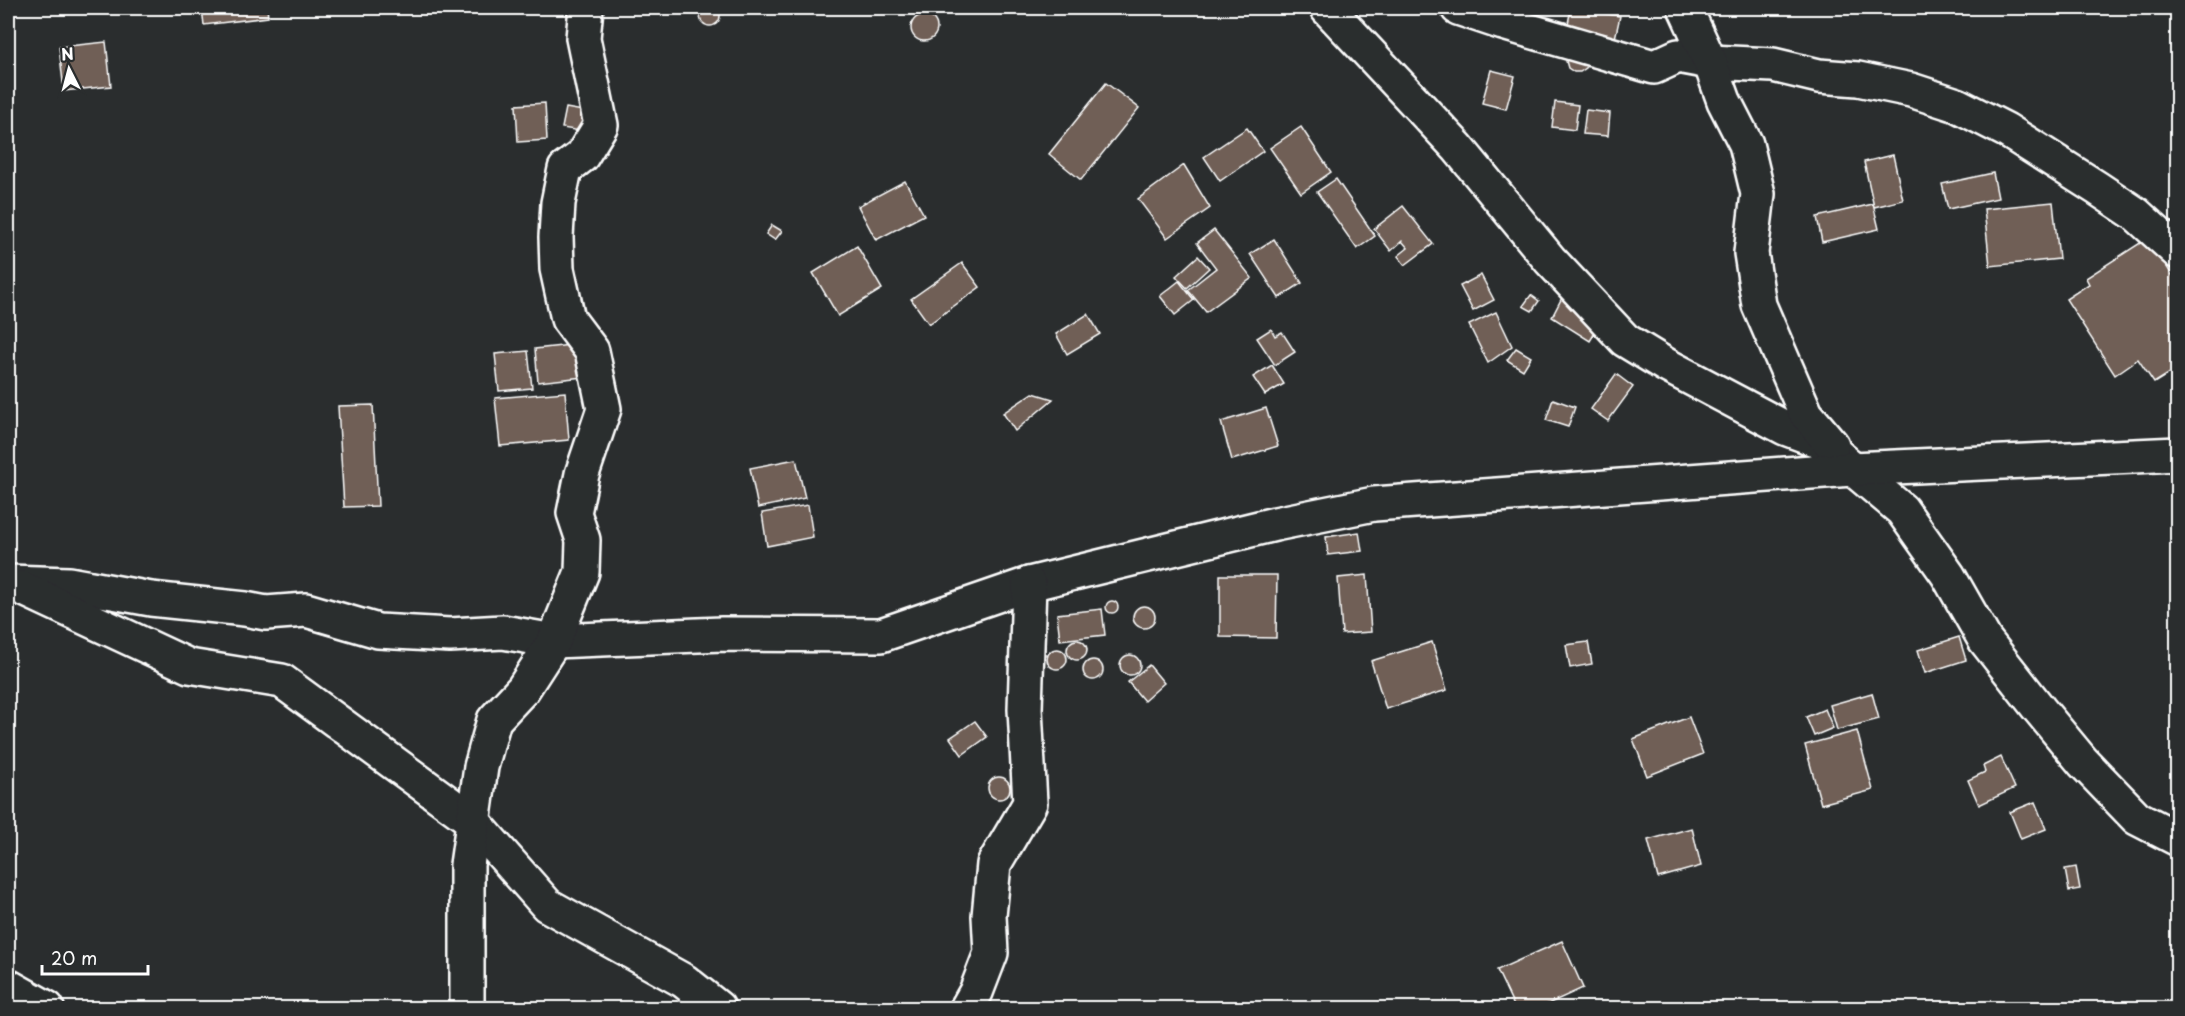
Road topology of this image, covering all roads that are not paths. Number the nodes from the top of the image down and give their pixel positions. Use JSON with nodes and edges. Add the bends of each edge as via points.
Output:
{"nodes":[{"id":1,"x":586,"y":8,"type":"edge"},
{"id":2,"x":1327,"y":8,"type":"edge"},
{"id":3,"x":1458,"y":8,"type":"edge"},
{"id":4,"x":1685,"y":8,"type":"edge"},
{"id":5,"x":1710,"y":62,"type":"junction"},
{"id":6,"x":2178,"y":252,"type":"edge"},
{"id":7,"x":2178,"y":454,"type":"edge"},
{"id":8,"x":1852,"y":469,"type":"junction"},
{"id":9,"x":8,"y":582,"type":"edge"},
{"id":10,"x":1029,"y":584,"type":"junction"},
{"id":11,"x":554,"y":641,"type":"junction"},
{"id":12,"x":473,"y":821,"type":"junction"},
{"id":13,"x":2178,"y":839,"type":"edge"},
{"id":14,"x":8,"y":986,"type":"edge"},
{"id":15,"x":47,"y":1008,"type":"edge"},
{"id":16,"x":467,"y":1008,"type":"edge"},
{"id":17,"x":718,"y":1008,"type":"edge"},
{"id":18,"x":967,"y":1008,"type":"edge"}],
"edges":[{"from":1,"to":11,"type":"street","via":[[583,38],[601,125],[582,156],[566,169],[558,203],[557,269],[568,319],[592,351],[604,409],[582,474],[574,513],[583,540],[582,572]]},
{"from":2,"to":8,"type":"street","via":[[1458,148],[1550,260],[1625,340],[1785,428],[1820,441]]},
{"from":3,"to":5,"type":"street","via":[[1654,66],[1678,56]]},
{"from":4,"to":5,"type":"street"},
{"from":5,"to":6,"type":"street","via":[[1773,65],[1819,76],[1858,79],[1957,105],[2006,130],[2136,213]]},
{"from":5,"to":8,"type":"street","via":[[1746,144],[1758,194],[1751,253],[1759,304],[1806,414]]},
{"from":7,"to":8,"type":"street"},
{"from":8,"to":10,"type":"street","via":[[1374,504]]},
{"from":8,"to":13,"type":"street","via":[[1902,510],[1948,575],[1985,640],[2083,762],[2137,818]]},
{"from":9,"to":11,"type":"street","via":[[69,584],[266,613],[306,610],[378,631],[450,635],[503,632]]},
{"from":9,"to":12,"type":"street","via":[[189,666],[282,681]]},
{"from":10,"to":11,"type":"street","via":[[881,635],[722,634]]},
{"from":10,"to":18,"type":"street","via":[[1025,709],[1030,803],[994,864],[988,915],[991,953]]},
{"from":11,"to":12,"type":"street","via":[[523,689],[494,720],[481,767]]},
{"from":12,"to":16,"type":"street","via":[[467,865]]},
{"from":12,"to":17,"type":"street","via":[[547,905],[684,981]]},
{"from":14,"to":15,"type":"street"}]}
